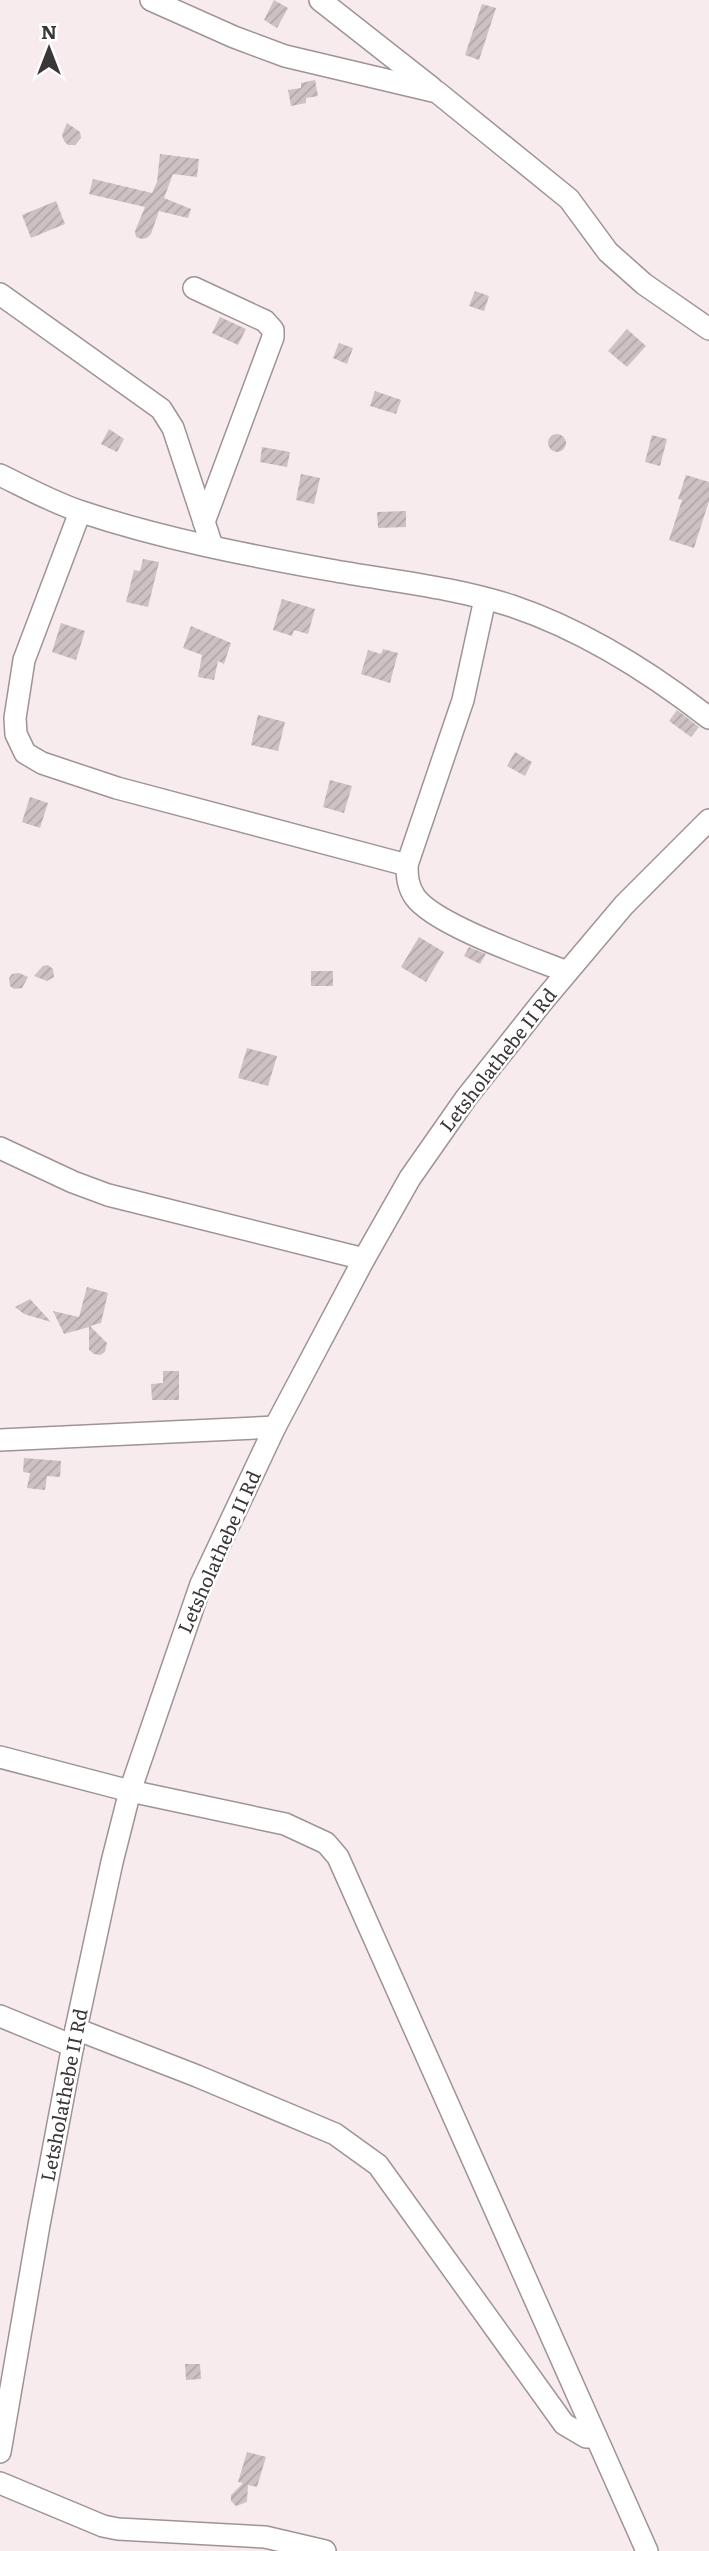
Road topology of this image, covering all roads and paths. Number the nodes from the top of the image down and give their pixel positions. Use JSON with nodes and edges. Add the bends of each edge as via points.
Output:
{"nodes":[{"id":1,"x":151,"y":0,"type":"edge"},
{"id":2,"x":320,"y":0,"type":"edge"},
{"id":3,"x":437,"y":92,"type":"junction"},
{"id":4,"x":194,"y":288,"type":"dead end"},
{"id":5,"x":0,"y":294,"type":"edge"},
{"id":6,"x":709,"y":329,"type":"edge"},
{"id":7,"x":0,"y":475,"type":"edge"},
{"id":8,"x":80,"y":512,"type":"junction"},
{"id":9,"x":204,"y":522,"type":"junction"},
{"id":10,"x":212,"y":546,"type":"junction"},
{"id":11,"x":485,"y":599,"type":"junction"},
{"id":12,"x":709,"y":718,"type":"edge"},
{"id":13,"x":709,"y":820,"type":"edge"},
{"id":14,"x":407,"y":865,"type":"junction"},
{"id":15,"x":567,"y":972,"type":"junction"},
{"id":16,"x":0,"y":1148,"type":"edge"},
{"id":17,"x":364,"y":1259,"type":"junction"},
{"id":18,"x":275,"y":1427,"type":"junction"},
{"id":19,"x":0,"y":1440,"type":"edge"},
{"id":20,"x":0,"y":1757,"type":"edge"},
{"id":21,"x":130,"y":1791,"type":"junction"},
{"id":22,"x":0,"y":2016,"type":"edge"},
{"id":23,"x":74,"y":2037,"type":"junction"},
{"id":24,"x":596,"y":2437,"type":"junction"},
{"id":25,"x":0,"y":2452,"type":"edge"},
{"id":26,"x":0,"y":2483,"type":"edge"},
{"id":27,"x":325,"y":2551,"type":"edge"},
{"id":28,"x":647,"y":2551,"type":"edge"}],
"edges":[{"from":1,"to":3,"type":"street","via":[[285,56]]},
{"from":2,"to":3,"type":"street"},
{"from":3,"to":6,"type":"street","via":[[569,199],[608,252],[644,284]]},
{"from":4,"to":9,"type":"street","via":[[265,321],[273,330]]},
{"from":5,"to":9,"type":"street","via":[[161,410],[173,428]]},
{"from":7,"to":8,"type":"street"},
{"from":8,"to":10,"type":"street"},
{"from":8,"to":14,"type":"street","via":[[24,660],[15,718],[16,734],[26,753],[117,789]]},
{"from":9,"to":10,"type":"street"},
{"from":10,"to":11,"type":"street"},
{"from":11,"to":12,"type":"street","via":[[549,621],[611,651]]},
{"from":11,"to":14,"type":"street","via":[[463,700]]},
{"from":13,"to":15,"type":"street","name":"Letsholathebe II Rd","via":[[624,905]]},
{"from":14,"to":15,"type":"street","via":[[414,895],[435,915]]},
{"from":15,"to":17,"type":"street","name":"Letsholathebe II Rd","via":[[466,1098],[410,1178]]},
{"from":16,"to":17,"type":"street","via":[[108,1195]]},
{"from":17,"to":18,"type":"street","name":"Letsholathebe II Rd"},
{"from":18,"to":19,"type":"street"},
{"from":18,"to":21,"type":"street","name":"Letsholathebe II Rd","via":[[201,1584]]},
{"from":20,"to":21,"type":"street"},
{"from":21,"to":23,"type":"street","name":"Letsholathebe II Rd"},
{"from":21,"to":24,"type":"street","via":[[285,1824],[326,1843],[338,1857]]},
{"from":22,"to":23,"type":"street"},
{"from":23,"to":24,"type":"street","via":[[197,2076],[335,2134],[378,2165],[564,2424],[586,2437]]},
{"from":23,"to":25,"type":"street","name":"Letsholathebe II Rd"},
{"from":24,"to":28,"type":"street"},
{"from":26,"to":27,"type":"street","via":[[103,2526],[265,2537]]}]}
